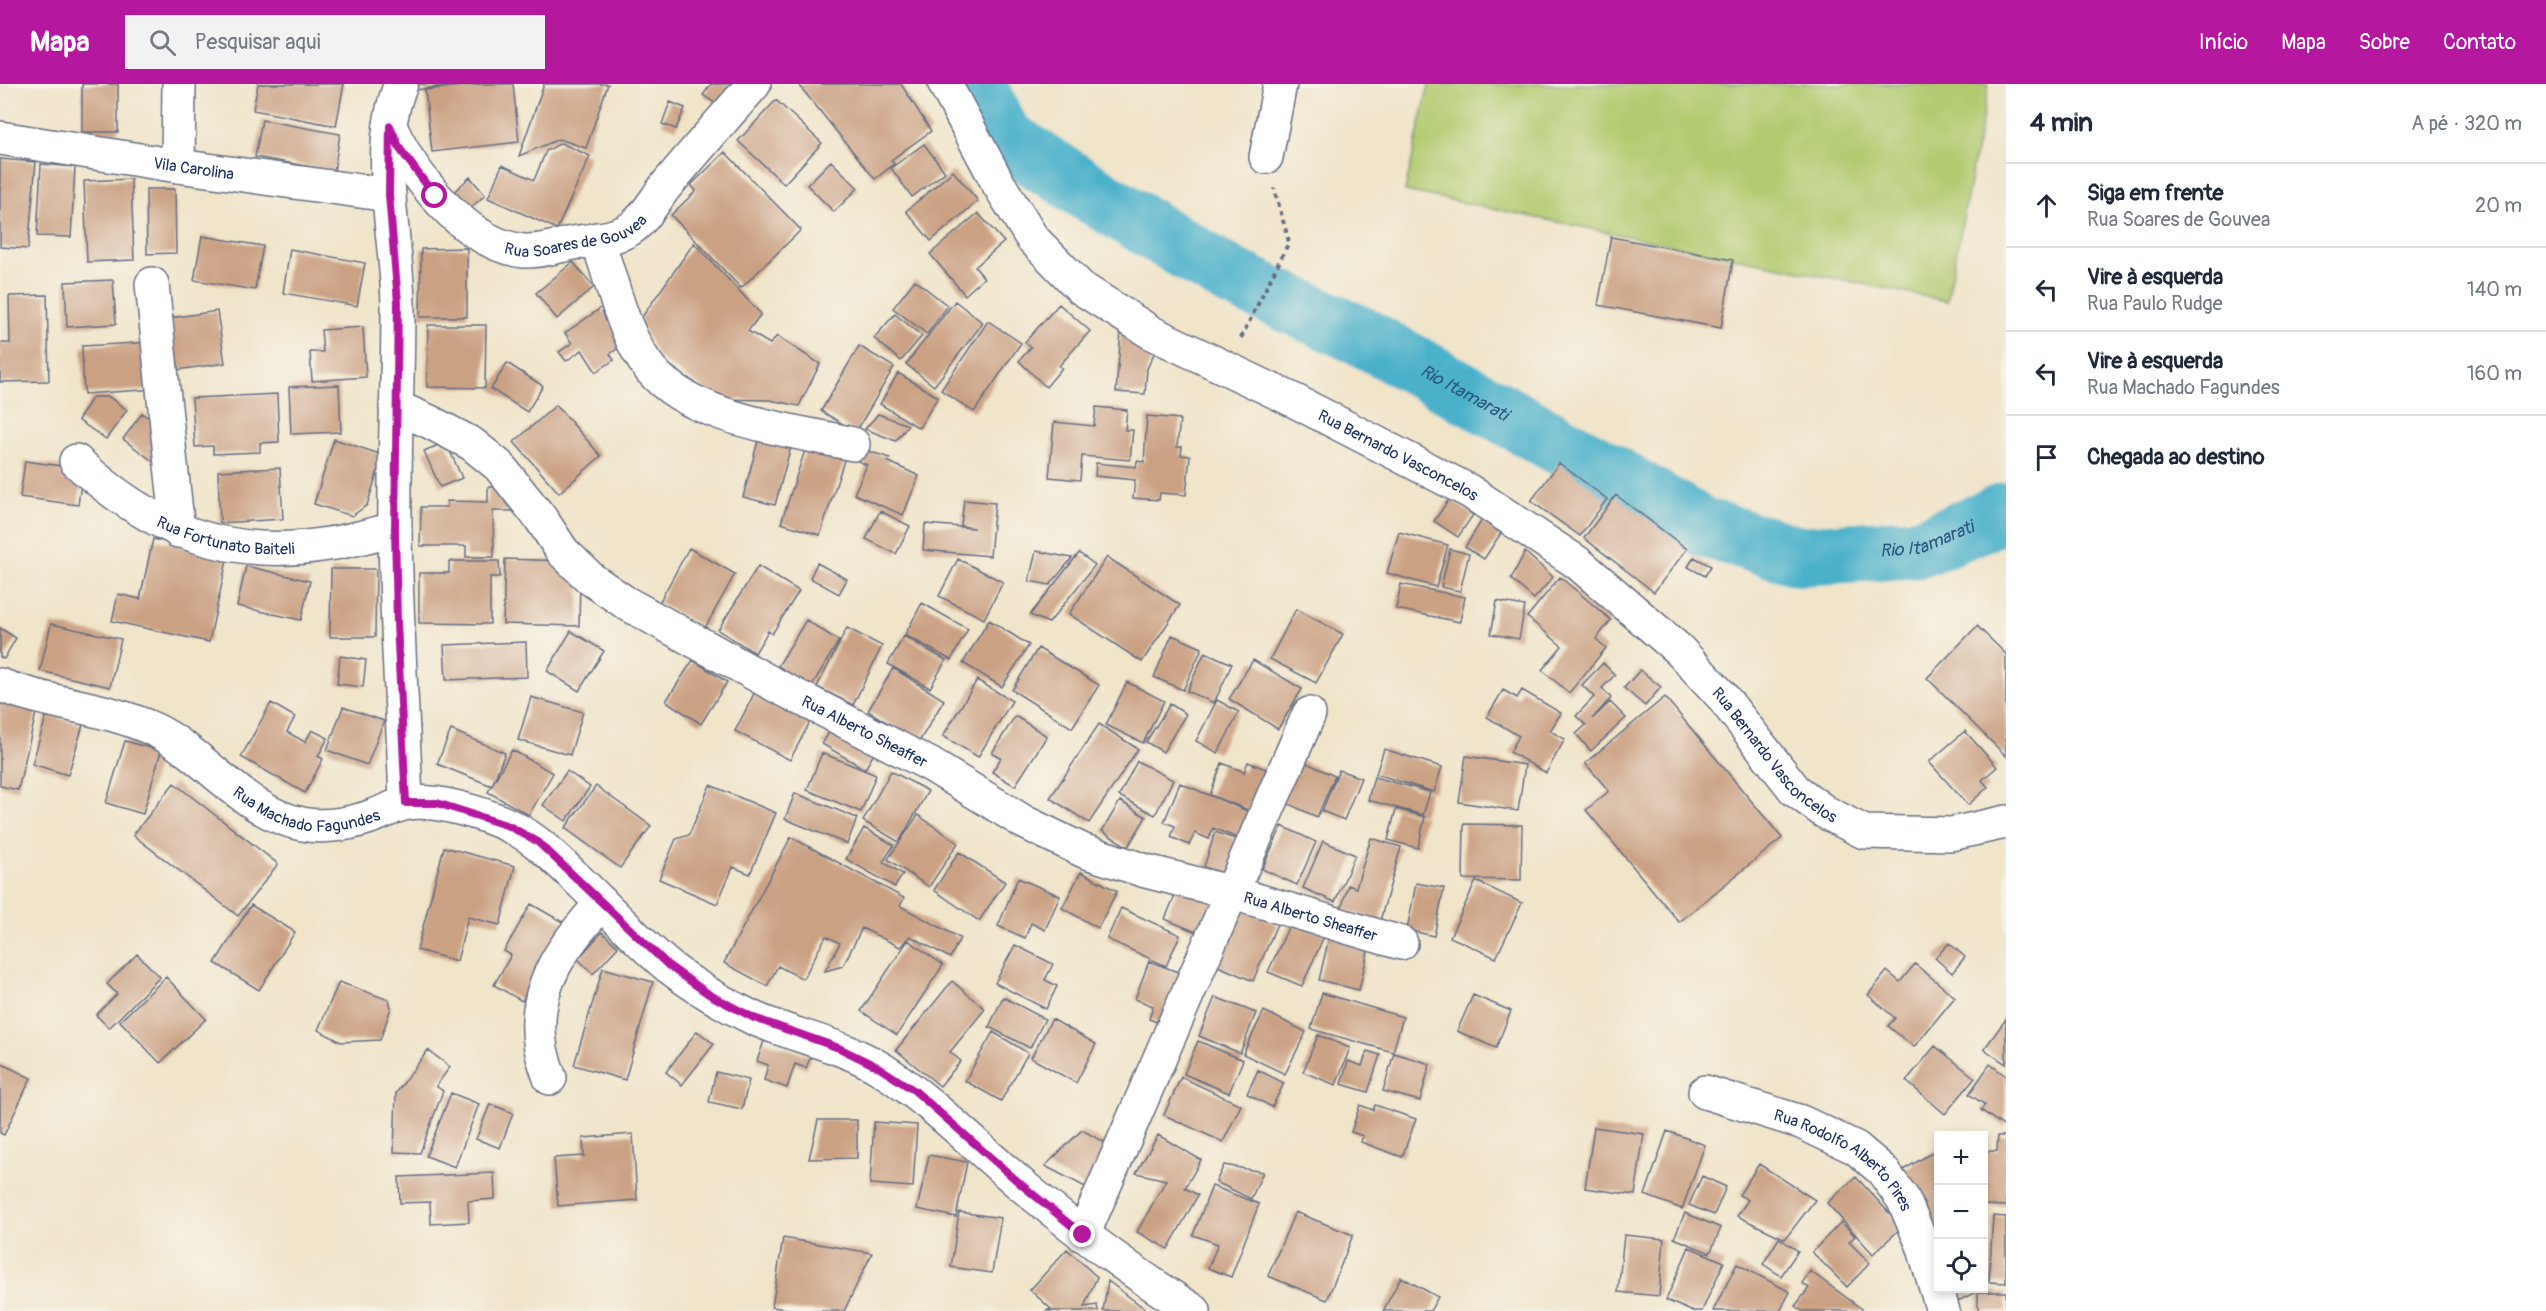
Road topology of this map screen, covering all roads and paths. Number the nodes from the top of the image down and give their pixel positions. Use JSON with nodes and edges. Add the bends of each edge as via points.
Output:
{"nodes":[{"id":1,"x":179,"y":84,"type":"edge"},
{"id":2,"x":401,"y":84,"type":"edge"},
{"id":3,"x":754,"y":84,"type":"edge"},
{"id":4,"x":945,"y":84,"type":"edge"},
{"id":5,"x":1280,"y":84,"type":"edge"},
{"id":6,"x":390,"y":126,"type":"junction"},
{"id":7,"x":0,"y":138,"type":"edge"},
{"id":8,"x":1266,"y":157,"type":"joint"},
{"id":9,"x":178,"y":166,"type":"junction"},
{"id":10,"x":389,"y":195,"type":"junction"},
{"id":11,"x":597,"y":239,"type":"junction"},
{"id":12,"x":152,"y":284,"type":"dead end"},
{"id":13,"x":1246,"y":330,"type":"dead end"},
{"id":14,"x":396,"y":407,"type":"junction"},
{"id":15,"x":853,"y":444,"type":"dead end"},
{"id":16,"x":76,"y":461,"type":"dead end"},
{"id":17,"x":395,"y":529,"type":"junction"},
{"id":18,"x":178,"y":531,"type":"junction"},
{"id":19,"x":0,"y":685,"type":"edge"},
{"id":20,"x":1309,"y":714,"type":"dead end"},
{"id":21,"x":406,"y":803,"type":"junction"},
{"id":22,"x":2006,"y":822,"type":"edge"},
{"id":23,"x":1233,"y":893,"type":"junction"},
{"id":24,"x":602,"y":903,"type":"junction"},
{"id":25,"x":1401,"y":943,"type":"dead end"},
{"id":26,"x":550,"y":1078,"type":"dead end"},
{"id":27,"x":1705,"y":1092,"type":"dead end"},
{"id":28,"x":1083,"y":1235,"type":"junction"},
{"id":29,"x":1194,"y":1311,"type":"edge"},
{"id":30,"x":1943,"y":1311,"type":"edge"}],
"edges":[{"from":1,"to":9,"type":"street"},
{"from":2,"to":6,"type":"street"},
{"from":3,"to":11,"type":"street","name":"Rua Soares de Gouvea","via":[[645,216],[632,228]]},
{"from":4,"to":22,"type":"street","name":"Rua Bernardo Vasconcelos","via":[[1032,238],[1081,288],[1152,333],[1296,401],[1469,491],[1578,563],[1679,650],[1721,695],[1795,790],[1825,812],[1864,832],[1951,834]]},
{"from":5,"to":8,"type":"street"},
{"from":6,"to":10,"type":"street"},
{"from":6,"to":11,"type":"street","name":"Rua Soares de Gouvea","via":[[400,149],[435,196],[469,229],[486,239],[526,251]]},
{"from":7,"to":9,"type":"street","name":"Vila Carolina"},
{"from":8,"to":13,"type":"path","via":[[1289,242]]},
{"from":9,"to":10,"type":"street","name":"Vila Carolina"},
{"from":10,"to":14,"type":"street","via":[[398,302]]},
{"from":11,"to":15,"type":"street","via":[[634,342],[650,369],[666,385],[688,400],[726,415]]},
{"from":12,"to":18,"type":"street"},
{"from":14,"to":17,"type":"street"},
{"from":14,"to":23,"type":"street","name":"Rua Alberto Sheaffer","via":[[472,444],[499,466],[562,552],[591,579],[626,603],[931,765],[1024,822],[1084,851]]},
{"from":16,"to":18,"type":"street","name":"Rua Fortunato Baiteli","via":[[107,490]]},
{"from":17,"to":18,"type":"street","name":"Rua Fortunato Baiteli","via":[[328,544],[277,549],[230,544]]},
{"from":17,"to":21,"type":"street"},
{"from":19,"to":21,"type":"street","name":"Rua Machado Fagundes","via":[[131,719],[180,745],[247,799],[303,825],[337,824]]},
{"from":20,"to":23,"type":"street"},
{"from":21,"to":24,"type":"street","name":"Rua Machado Fagundes","via":[[437,803],[509,826],[538,842]]},
{"from":23,"to":25,"type":"street","name":"Rua Alberto Sheaffer"},
{"from":23,"to":28,"type":"street"},
{"from":24,"to":26,"type":"street","via":[[558,957],[542,994],[540,1044]]},
{"from":24,"to":28,"type":"street","name":"Rua Machado Fagundes","via":[[669,966],[710,995],[754,1018],[839,1048],[915,1091]]},
{"from":27,"to":30,"type":"street","name":"Rua Rodolfo Alberto Pires","via":[[1802,1122],[1856,1148],[1882,1170],[1903,1199],[1923,1245]]},
{"from":28,"to":29,"type":"street","name":"Rua Machado Fagundes"}]}
